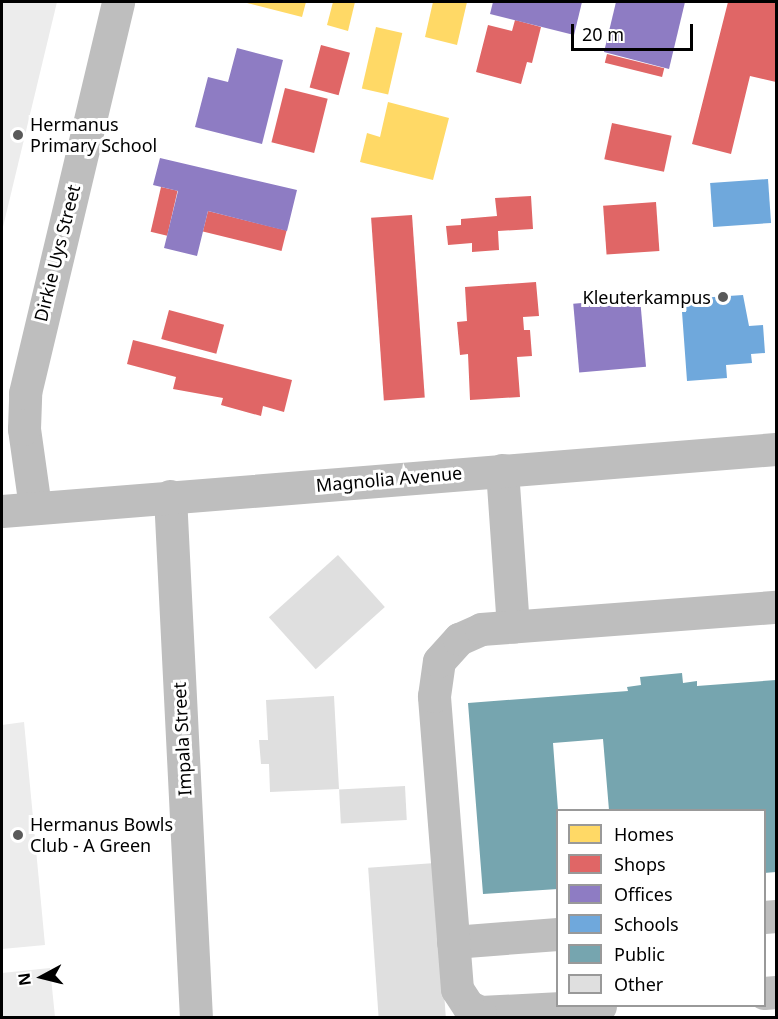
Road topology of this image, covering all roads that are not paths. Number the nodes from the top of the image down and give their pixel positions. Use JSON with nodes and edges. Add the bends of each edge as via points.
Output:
{"nodes":[{"id":1,"x":118,"y":2,"type":"edge"},
{"id":2,"x":777,"y":449,"type":"edge"},
{"id":3,"x":501,"y":470,"type":"junction"},
{"id":4,"x":170,"y":496,"type":"junction"},
{"id":5,"x":35,"y":507,"type":"junction"},
{"id":6,"x":2,"y":511,"type":"edge"},
{"id":7,"x":777,"y":607,"type":"edge"},
{"id":8,"x":513,"y":627,"type":"junction"},
{"id":9,"x":556,"y":934,"type":"edge"},
{"id":10,"x":453,"y":942,"type":"junction"},
{"id":11,"x":566,"y":1007,"type":"edge"},
{"id":12,"x":196,"y":1017,"type":"edge"}],
"edges":[{"from":1,"to":5,"type":"street","name":"Dirkie Uys Street","via":[[25,393],[24,429]]},
{"from":2,"to":3,"type":"street","name":"Magnolia Avenue"},
{"from":3,"to":4,"type":"street","name":"Magnolia Avenue"},
{"from":3,"to":8,"type":"street"},
{"from":4,"to":5,"type":"street","name":"Magnolia Avenue"},
{"from":4,"to":12,"type":"street","name":"Impala Street"},
{"from":5,"to":6,"type":"street","name":"Magnolia Avenue"},
{"from":7,"to":8,"type":"street"},
{"from":8,"to":10,"type":"street","via":[[481,629],[459,639],[439,661],[435,678]]},
{"from":9,"to":10,"type":"street"},
{"from":10,"to":11,"type":"street","via":[[457,989],[468,1006],[480,1012]]}]}
